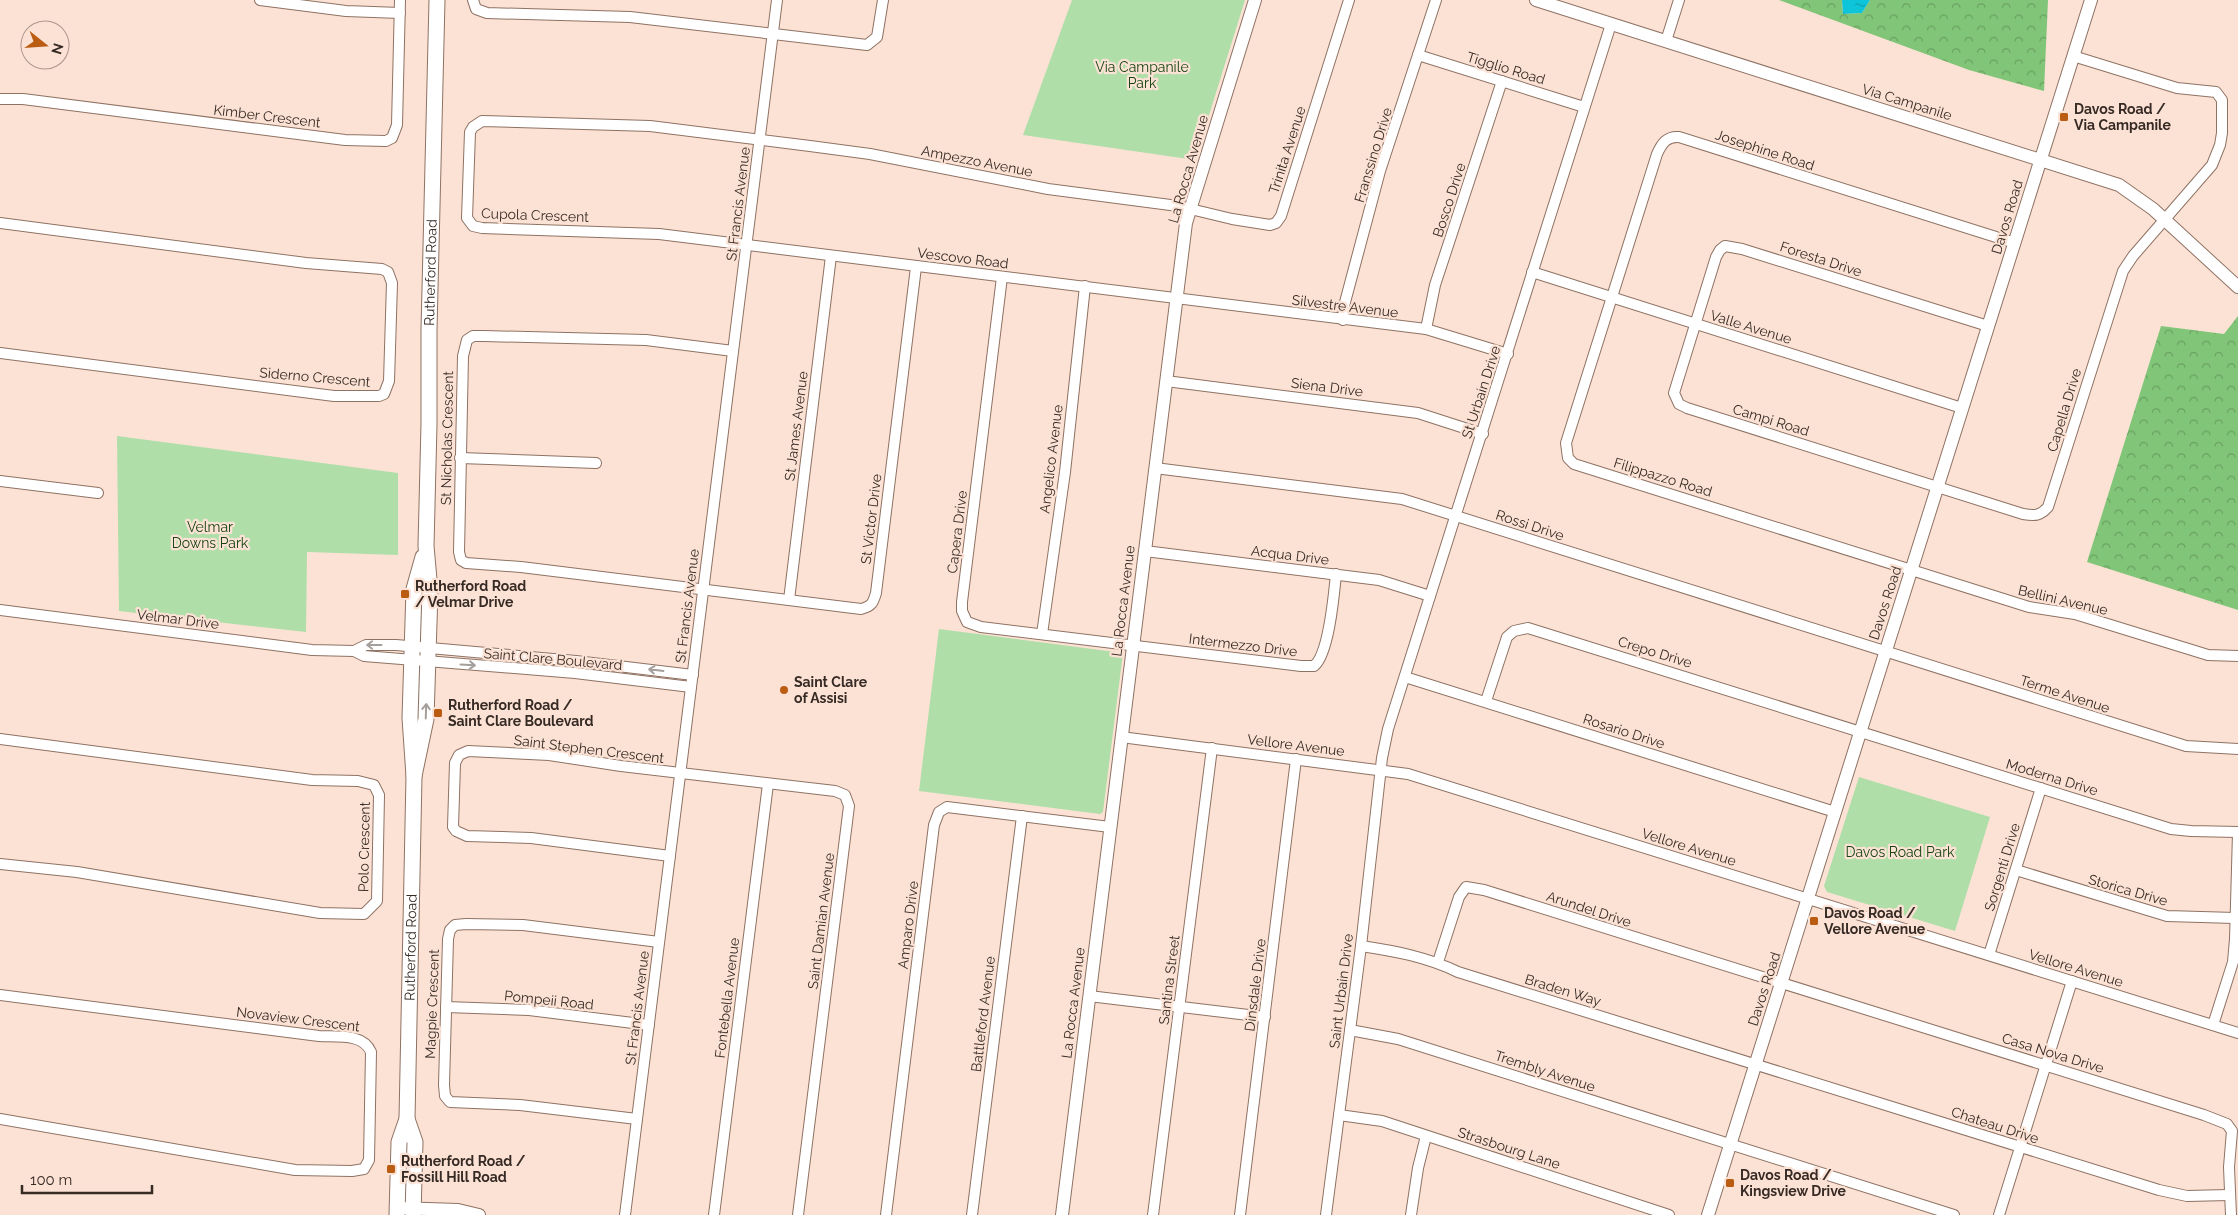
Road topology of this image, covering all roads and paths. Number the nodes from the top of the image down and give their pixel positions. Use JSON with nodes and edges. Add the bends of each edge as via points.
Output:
{"nodes":[{"id":1,"x":260,"y":0,"type":"edge"},
{"id":2,"x":400,"y":0,"type":"edge"},
{"id":3,"x":437,"y":0,"type":"edge"},
{"id":4,"x":473,"y":0,"type":"edge"},
{"id":5,"x":777,"y":0,"type":"edge"},
{"id":6,"x":883,"y":0,"type":"edge"},
{"id":7,"x":1256,"y":0,"type":"edge"},
{"id":8,"x":1349,"y":0,"type":"edge"},
{"id":9,"x":1436,"y":0,"type":"edge"},
{"id":10,"x":1536,"y":0,"type":"edge"},
{"id":11,"x":1679,"y":0,"type":"edge"},
{"id":12,"x":2091,"y":0,"type":"edge"},
{"id":13,"x":1553,"y":2,"type":"edge"},
{"id":14,"x":400,"y":13,"type":"junction"},
{"id":15,"x":1611,"y":24,"type":"junction"},
{"id":16,"x":773,"y":34,"type":"junction"},
{"id":17,"x":1666,"y":41,"type":"junction"},
{"id":18,"x":1418,"y":55,"type":"junction"},
{"id":19,"x":2074,"y":56,"type":"junction"},
{"id":20,"x":1502,"y":81,"type":"junction"},
{"id":21,"x":0,"y":98,"type":"edge"},
{"id":22,"x":1584,"y":107,"type":"junction"},
{"id":23,"x":760,"y":140,"type":"junction"},
{"id":24,"x":2041,"y":159,"type":"junction"},
{"id":25,"x":1190,"y":209,"type":"junction"},
{"id":26,"x":2165,"y":220,"type":"junction"},
{"id":27,"x":0,"y":223,"type":"edge"},
{"id":28,"x":2015,"y":243,"type":"junction"},
{"id":29,"x":747,"y":245,"type":"junction"},
{"id":30,"x":831,"y":256,"type":"junction"},
{"id":31,"x":916,"y":267,"type":"junction"},
{"id":32,"x":1532,"y":272,"type":"junction"},
{"id":33,"x":1002,"y":277,"type":"junction"},
{"id":34,"x":1085,"y":286,"type":"junction"},
{"id":35,"x":2238,"y":287,"type":"edge"},
{"id":36,"x":1612,"y":297,"type":"junction"},
{"id":37,"x":1176,"y":299,"type":"junction"},
{"id":38,"x":1343,"y":320,"type":"junction"},
{"id":39,"x":1695,"y":323,"type":"junction"},
{"id":40,"x":1988,"y":326,"type":"junction"},
{"id":41,"x":1426,"y":329,"type":"junction"},
{"id":42,"x":732,"y":351,"type":"junction"},
{"id":43,"x":0,"y":353,"type":"edge"},
{"id":44,"x":1508,"y":354,"type":"junction"},
{"id":45,"x":1166,"y":381,"type":"junction"},
{"id":46,"x":1962,"y":408,"type":"junction"},
{"id":47,"x":1482,"y":434,"type":"junction"},
{"id":48,"x":460,"y":458,"type":"junction"},
{"id":49,"x":596,"y":463,"type":"dead end"},
{"id":50,"x":1155,"y":468,"type":"junction"},
{"id":51,"x":0,"y":481,"type":"edge"},
{"id":52,"x":1937,"y":487,"type":"junction"},
{"id":53,"x":98,"y":494,"type":"dead end"},
{"id":54,"x":1456,"y":516,"type":"junction"},
{"id":55,"x":426,"y":546,"type":"junction"},
{"id":56,"x":1145,"y":551,"type":"junction"},
{"id":57,"x":1912,"y":570,"type":"junction"},
{"id":58,"x":1336,"y":574,"type":"junction"},
{"id":59,"x":704,"y":590,"type":"junction"},
{"id":60,"x":1430,"y":596,"type":"junction"},
{"id":61,"x":788,"y":600,"type":"junction"},
{"id":62,"x":0,"y":610,"type":"edge"},
{"id":63,"x":1042,"y":634,"type":"junction"},
{"id":64,"x":1133,"y":646,"type":"junction"},
{"id":65,"x":1886,"y":652,"type":"junction"},
{"id":66,"x":412,"y":653,"type":"junction"},
{"id":67,"x":428,"y":655,"type":"junction"},
{"id":68,"x":2238,"y":656,"type":"edge"},
{"id":69,"x":692,"y":675,"type":"junction"},
{"id":70,"x":1405,"y":677,"type":"junction"},
{"id":71,"x":691,"y":687,"type":"junction"},
{"id":72,"x":1486,"y":701,"type":"junction"},
{"id":73,"x":1861,"y":731,"type":"junction"},
{"id":74,"x":1122,"y":737,"type":"junction"},
{"id":75,"x":0,"y":739,"type":"edge"},
{"id":76,"x":1212,"y":748,"type":"junction"},
{"id":77,"x":2238,"y":749,"type":"edge"},
{"id":78,"x":1296,"y":759,"type":"junction"},
{"id":79,"x":1381,"y":770,"type":"junction"},
{"id":80,"x":681,"y":773,"type":"junction"},
{"id":81,"x":414,"y":776,"type":"junction"},
{"id":82,"x":768,"y":784,"type":"junction"},
{"id":83,"x":2041,"y":788,"type":"junction"},
{"id":84,"x":1836,"y":812,"type":"junction"},
{"id":85,"x":1022,"y":816,"type":"junction"},
{"id":86,"x":1110,"y":827,"type":"junction"},
{"id":87,"x":2238,"y":833,"type":"edge"},
{"id":88,"x":670,"y":856,"type":"junction"},
{"id":89,"x":0,"y":864,"type":"edge"},
{"id":90,"x":2016,"y":870,"type":"junction"},
{"id":91,"x":1808,"y":898,"type":"junction"},
{"id":92,"x":2235,"y":918,"type":"junction"},
{"id":93,"x":659,"y":942,"type":"junction"},
{"id":94,"x":1361,"y":946,"type":"junction"},
{"id":95,"x":1989,"y":955,"type":"junction"},
{"id":96,"x":1438,"y":962,"type":"junction"},
{"id":97,"x":2072,"y":981,"type":"junction"},
{"id":98,"x":1782,"y":982,"type":"junction"},
{"id":99,"x":0,"y":995,"type":"edge"},
{"id":100,"x":1089,"y":996,"type":"junction"},
{"id":101,"x":446,"y":1007,"type":"junction"},
{"id":102,"x":1180,"y":1007,"type":"junction"},
{"id":103,"x":1265,"y":1017,"type":"junction"},
{"id":104,"x":649,"y":1025,"type":"junction"},
{"id":105,"x":2213,"y":1025,"type":"junction"},
{"id":106,"x":1350,"y":1030,"type":"junction"},
{"id":107,"x":2238,"y":1034,"type":"edge"},
{"id":108,"x":1756,"y":1064,"type":"junction"},
{"id":109,"x":2046,"y":1065,"type":"junction"},
{"id":110,"x":1340,"y":1115,"type":"junction"},
{"id":111,"x":0,"y":1119,"type":"edge"},
{"id":112,"x":407,"y":1119,"type":"junction"},
{"id":113,"x":637,"y":1119,"type":"junction"},
{"id":114,"x":1426,"y":1136,"type":"junction"},
{"id":115,"x":1730,"y":1144,"type":"junction"},
{"id":116,"x":2020,"y":1147,"type":"junction"},
{"id":117,"x":2229,"y":1195,"type":"junction"},
{"id":118,"x":397,"y":1211,"type":"edge"},
{"id":119,"x":413,"y":1212,"type":"edge"},
{"id":120,"x":479,"y":1215,"type":"edge"},
{"id":121,"x":625,"y":1215,"type":"edge"},
{"id":122,"x":714,"y":1215,"type":"edge"},
{"id":123,"x":798,"y":1215,"type":"edge"},
{"id":124,"x":886,"y":1215,"type":"edge"},
{"id":125,"x":972,"y":1215,"type":"edge"},
{"id":126,"x":1062,"y":1215,"type":"edge"},
{"id":127,"x":1153,"y":1215,"type":"edge"},
{"id":128,"x":1240,"y":1215,"type":"edge"},
{"id":129,"x":1326,"y":1215,"type":"edge"},
{"id":130,"x":1411,"y":1215,"type":"edge"},
{"id":131,"x":1669,"y":1215,"type":"edge"},
{"id":132,"x":1708,"y":1215,"type":"edge"},
{"id":133,"x":1954,"y":1215,"type":"edge"},
{"id":134,"x":1999,"y":1215,"type":"edge"},
{"id":135,"x":2231,"y":1215,"type":"edge"}],
"edges":[{"from":1,"to":14,"type":"street","via":[[346,11]]},
{"from":2,"to":14,"type":"street","name":"Kimber Crescent"},
{"from":3,"to":55,"type":"main road","name":"Rutherford Road"},
{"from":4,"to":16,"type":"street","via":[[476,9],[487,13],[630,17]]},
{"from":5,"to":16,"type":"street","name":"St Francis Avenue"},
{"from":6,"to":16,"type":"street","via":[[877,37],[867,45]]},
{"from":7,"to":25,"type":"street","name":"La Rocca Avenue"},
{"from":8,"to":25,"type":"street","name":"Trinita Avenue","via":[[1281,216],[1270,225]]},
{"from":9,"to":18,"type":"street","name":"Franssino Drive"},
{"from":10,"to":13,"type":"street","name":"Via Campanile"},
{"from":11,"to":17,"type":"street"},
{"from":12,"to":19,"type":"street","name":"Davos Road"},
{"from":13,"to":15,"type":"street","name":"Via Campanile"},
{"from":14,"to":21,"type":"street","name":"Kimber Crescent","via":[[396,124],[392,138],[386,141],[345,140]]},
{"from":15,"to":17,"type":"street","name":"Via Campanile"},
{"from":15,"to":22,"type":"street","name":"St Urbain Drive"},
{"from":16,"to":23,"type":"street","name":"St Francis Avenue"},
{"from":17,"to":24,"type":"street","name":"Via Campanile"},
{"from":18,"to":20,"type":"street","name":"Tigglio Road"},
{"from":18,"to":38,"type":"street","name":"Franssino Drive","via":[[1380,171]]},
{"from":19,"to":24,"type":"street","name":"Davos Road"},
{"from":19,"to":26,"type":"street","via":[[2177,88],[2212,91],[2222,97],[2222,133],[2216,158]]},
{"from":20,"to":22,"type":"street","name":"Tigglio Road"},
{"from":20,"to":41,"type":"street","name":"Bosco Drive","via":[[1435,285]]},
{"from":22,"to":32,"type":"street","name":"St Urbain Drive"},
{"from":23,"to":25,"type":"street","name":"Ampezzo Avenue","via":[[870,154],[1048,189]]},
{"from":23,"to":29,"type":"street","name":"St Francis Avenue"},
{"from":23,"to":29,"type":"street","name":"Cupola Crescent","via":[[650,126],[482,121],[470,132],[467,218],[474,226],[637,232]]},
{"from":24,"to":26,"type":"street","name":"Via Campanile","via":[[2119,186],[2137,196]]},
{"from":24,"to":28,"type":"street","name":"Davos Road"},
{"from":25,"to":37,"type":"street","name":"La Rocca Avenue"},
{"from":26,"to":35,"type":"street","name":"Via Campanile"},
{"from":26,"to":52,"type":"street","name":"Capella Drive","via":[[2133,256],[2119,280],[2048,507],[2043,513],[2035,516],[2023,514]]},
{"from":27,"to":43,"type":"street","name":"Siderno Crescent","via":[[306,263],[382,269],[388,272],[392,284],[389,381],[384,394],[379,396],[334,396]]},
{"from":28,"to":36,"type":"street","name":"Josephine Road","via":[[1673,136],[1661,144],[1657,154]]},
{"from":28,"to":40,"type":"street","name":"Davos Road"},
{"from":29,"to":30,"type":"street","name":"Vescovo Road"},
{"from":29,"to":42,"type":"street","name":"St Francis Avenue"},
{"from":30,"to":31,"type":"street","name":"Vescovo Road"},
{"from":30,"to":61,"type":"street","name":"St James Avenue"},
{"from":31,"to":33,"type":"street","name":"Vescovo Road"},
{"from":31,"to":61,"type":"street","name":"St Victor Drive","via":[[873,603],[861,609]]},
{"from":32,"to":36,"type":"street","name":"Valle Avenue"},
{"from":32,"to":44,"type":"street","name":"St Urbain Drive"},
{"from":33,"to":34,"type":"street","name":"Vescovo Road"},
{"from":33,"to":63,"type":"street","name":"Capera Drive","via":[[962,611],[972,625]]},
{"from":34,"to":37,"type":"street","name":"Vescovo Road"},
{"from":34,"to":63,"type":"street","name":"Angelico Avenue"},
{"from":36,"to":39,"type":"street","name":"Valle Avenue"},
{"from":36,"to":57,"type":"street","name":"Filippazzo Road","via":[[1566,443],[1568,458],[1574,464]]},
{"from":37,"to":38,"type":"street","name":"Silvestre Avenue"},
{"from":37,"to":45,"type":"street","name":"La Rocca Avenue"},
{"from":38,"to":41,"type":"street","name":"Silvestre Avenue"},
{"from":39,"to":40,"type":"street","name":"Foresta Drive","via":[[1716,257],[1720,250],[1732,246]]},
{"from":39,"to":46,"type":"street","name":"Valle Avenue"},
{"from":39,"to":52,"type":"street","name":"Campi Road","via":[[1674,393],[1679,404]]},
{"from":40,"to":46,"type":"street","name":"Davos Road"},
{"from":41,"to":44,"type":"street","name":"Silvestre Avenue"},
{"from":42,"to":48,"type":"street","name":"St Nicholas Crescent","via":[[646,340],[473,336],[463,349]]},
{"from":42,"to":59,"type":"street","name":"St Francis Avenue"},
{"from":44,"to":47,"type":"street","name":"St Urbain Drive"},
{"from":45,"to":47,"type":"street","name":"Siena Drive","via":[[1418,413]]},
{"from":45,"to":50,"type":"street","name":"La Rocca Avenue"},
{"from":46,"to":52,"type":"street","name":"Davos Road"},
{"from":47,"to":54,"type":"street","name":"St Urbain Drive"},
{"from":48,"to":49,"type":"street"},
{"from":48,"to":59,"type":"street","name":"St Nicholas Crescent","via":[[459,552],[461,560],[466,563]]},
{"from":50,"to":54,"type":"street","name":"Rossi Drive","via":[[1402,499]]},
{"from":50,"to":56,"type":"street","name":"La Rocca Avenue"},
{"from":51,"to":53,"type":"street"},
{"from":52,"to":57,"type":"street","name":"Davos Road"},
{"from":54,"to":60,"type":"street","name":"St Urbain Drive"},
{"from":54,"to":65,"type":"street","name":"Rossi Drive"},
{"from":55,"to":66,"type":"main road","name":"Rutherford Road","via":[[414,589]]},
{"from":55,"to":67,"type":"main road","name":"Rutherford Road","via":[[430,591]]},
{"from":56,"to":58,"type":"street","name":"Acqua Drive"},
{"from":56,"to":64,"type":"street","name":"La Rocca Avenue"},
{"from":57,"to":65,"type":"street","name":"Davos Road"},
{"from":57,"to":68,"type":"street","name":"Bellini Avenue","via":[[2029,607],[2075,614],[2195,652]]},
{"from":58,"to":60,"type":"street","name":"Acqua Drive","via":[[1379,580]]},
{"from":58,"to":64,"type":"street","name":"Intermezzo Drive","via":[[1330,622],[1314,666]]},
{"from":59,"to":61,"type":"street","name":"St Victor Drive"},
{"from":59,"to":69,"type":"street","name":"St Francis Avenue"},
{"from":60,"to":70,"type":"street","name":"St Urbain Drive"},
{"from":62,"to":66,"type":"street","name":"Velmar Drive","via":[[312,650],[354,651],[366,644]]},
{"from":63,"to":64,"type":"street","name":"Capera Drive"},
{"from":64,"to":74,"type":"street","name":"La Rocca Avenue"},
{"from":65,"to":73,"type":"street","name":"Davos Road"},
{"from":65,"to":77,"type":"street","name":"Terme Avenue","via":[[2186,746]]},
{"from":66,"to":67,"type":"street","name":"Saint Clare Boulevard"},
{"from":66,"to":81,"type":"main road","name":"Rutherford Road","via":[[410,718]]},
{"from":69,"to":67,"type":"street","name":"Saint Clare Boulevard","one_way":true,"via":[[539,657]]},
{"from":67,"to":71,"type":"street","name":"Saint Clare Boulevard","one_way":true},
{"from":81,"to":67,"type":"main road","name":"Rutherford Road","one_way":true,"via":[[426,719]]},
{"from":69,"to":71,"type":"street","name":"St Francis Avenue"},
{"from":70,"to":72,"type":"street","name":"Rosario Drive"},
{"from":70,"to":79,"type":"street","name":"St Urbain Drive","via":[[1388,729]]},
{"from":71,"to":80,"type":"street","name":"St Francis Avenue"},
{"from":72,"to":73,"type":"street","name":"Crepo Drive","via":[[1507,637],[1514,631],[1528,628]]},
{"from":72,"to":84,"type":"street","name":"Rosario Drive"},
{"from":73,"to":83,"type":"street","name":"Moderna Drive"},
{"from":73,"to":84,"type":"street","name":"Davos Road"},
{"from":74,"to":76,"type":"street","name":"Vellore Avenue"},
{"from":74,"to":86,"type":"street","name":"La Rocca Avenue"},
{"from":75,"to":89,"type":"street","name":"Polo Crescent","via":[[312,780],[358,781],[374,785],[379,796],[377,901],[364,914],[310,912],[77,872]]},
{"from":76,"to":78,"type":"street","name":"Vellore Avenue"},
{"from":76,"to":102,"type":"street","name":"Santina Street"},
{"from":78,"to":79,"type":"street","name":"Vellore Avenue"},
{"from":78,"to":103,"type":"street","name":"Dinsdale Drive"},
{"from":79,"to":91,"type":"street","name":"Vellore Avenue","via":[[1408,774]]},
{"from":79,"to":94,"type":"street","name":"Saint Urbain Drive"},
{"from":80,"to":82,"type":"street","name":"Saint Damian Avenue"},
{"from":80,"to":88,"type":"street","name":"St Francis Avenue"},
{"from":80,"to":88,"type":"street","name":"Saint Stephen Crescent","via":[[515,753],[468,752],[459,755],[456,763],[453,827],[460,834],[530,838]]},
{"from":81,"to":112,"type":"main road","name":"Rutherford Road"},
{"from":82,"to":122,"type":"street","name":"Fontebella Avenue"},
{"from":82,"to":123,"type":"street","name":"Saint Damian Avenue","via":[[835,791],[845,795],[849,806]]},
{"from":83,"to":87,"type":"street","name":"Moderna Drive","via":[[2171,828]]},
{"from":83,"to":90,"type":"street","name":"Sorgenti Drive"},
{"from":84,"to":91,"type":"street","name":"Davos Road"},
{"from":85,"to":86,"type":"street","name":"Amparo Drive"},
{"from":85,"to":124,"type":"street","name":"Amparo Drive","via":[[947,806],[938,812]]},
{"from":85,"to":125,"type":"street","name":"Battleford Avenue"},
{"from":86,"to":100,"type":"street","name":"La Rocca Avenue"},
{"from":87,"to":92,"type":"street"},
{"from":88,"to":93,"type":"street","name":"St Francis Avenue"},
{"from":90,"to":92,"type":"street","name":"Storica Drive","via":[[2167,916]]},
{"from":90,"to":95,"type":"street","name":"Sorgenti Drive"},
{"from":91,"to":95,"type":"street","name":"Vellore Avenue"},
{"from":91,"to":98,"type":"street","name":"Davos Road"},
{"from":92,"to":105,"type":"street","via":[[2233,962]]},
{"from":93,"to":101,"type":"street","name":"Magpie Crescent","via":[[524,926],[455,925],[448,939]]},
{"from":93,"to":104,"type":"street","name":"St Francis Avenue"},
{"from":94,"to":96,"type":"street","name":"Braden Way"},
{"from":94,"to":106,"type":"street","name":"Saint Urbain Drive"},
{"from":95,"to":97,"type":"street","name":"Vellore Avenue"},
{"from":96,"to":98,"type":"street","name":"Arundel Drive","via":[[1459,897],[1466,887]]},
{"from":96,"to":108,"type":"street","name":"Braden Way","via":[[1458,972]]},
{"from":97,"to":105,"type":"street","name":"Vellore Avenue"},
{"from":97,"to":109,"type":"street"},
{"from":98,"to":108,"type":"street","name":"Davos Road"},
{"from":98,"to":109,"type":"street","name":"Casa Nova Drive"},
{"from":99,"to":111,"type":"street","name":"Novaview Crescent","via":[[359,1039],[367,1043],[371,1052],[369,1160],[364,1169],[352,1171],[295,1170]]},
{"from":100,"to":102,"type":"street"},
{"from":100,"to":126,"type":"street","name":"La Rocca Avenue"},
{"from":101,"to":104,"type":"street","name":"Pompeii Road","via":[[529,1010]]},
{"from":101,"to":113,"type":"street","name":"Magpie Crescent","via":[[444,1085],[445,1096],[450,1102],[520,1105]]},
{"from":102,"to":103,"type":"street"},
{"from":102,"to":127,"type":"street","name":"Santina Street"},
{"from":103,"to":128,"type":"street","name":"Dinsdale Drive"},
{"from":104,"to":113,"type":"street","name":"St Francis Avenue"},
{"from":105,"to":107,"type":"street","name":"Vellore Avenue"},
{"from":106,"to":110,"type":"street","name":"Saint Urbain Drive"},
{"from":106,"to":115,"type":"street","name":"Trembly Avenue","via":[[1398,1039]]},
{"from":108,"to":115,"type":"street","name":"Davos Road"},
{"from":108,"to":116,"type":"street","name":"Chateau Drive"},
{"from":109,"to":116,"type":"street"},
{"from":109,"to":117,"type":"street","name":"Casa Nova Drive","via":[[2226,1124],[2232,1131]]},
{"from":110,"to":114,"type":"street","name":"Strasbourg Lane","via":[[1374,1120]]},
{"from":110,"to":129,"type":"street","name":"Saint Urbain Drive"},
{"from":112,"to":118,"type":"main road","name":"Rutherford Road","via":[[399,1142]]},
{"from":112,"to":119,"type":"main road","name":"Rutherford Road","via":[[414,1142]]},
{"from":113,"to":121,"type":"street","name":"St Francis Avenue"},
{"from":114,"to":130,"type":"street"},
{"from":114,"to":131,"type":"street","name":"Strasbourg Lane"},
{"from":115,"to":132,"type":"street","name":"Davos Road"},
{"from":115,"to":133,"type":"street","name":"Trembly Avenue"},
{"from":116,"to":117,"type":"street","name":"Chateau Drive","via":[[2175,1195]]},
{"from":116,"to":134,"type":"street"},
{"from":117,"to":135,"type":"street","name":"Casa Nova Drive"},
{"from":118,"to":119,"type":"street"},
{"from":119,"to":120,"type":"street","via":[[458,1210]]}]}
